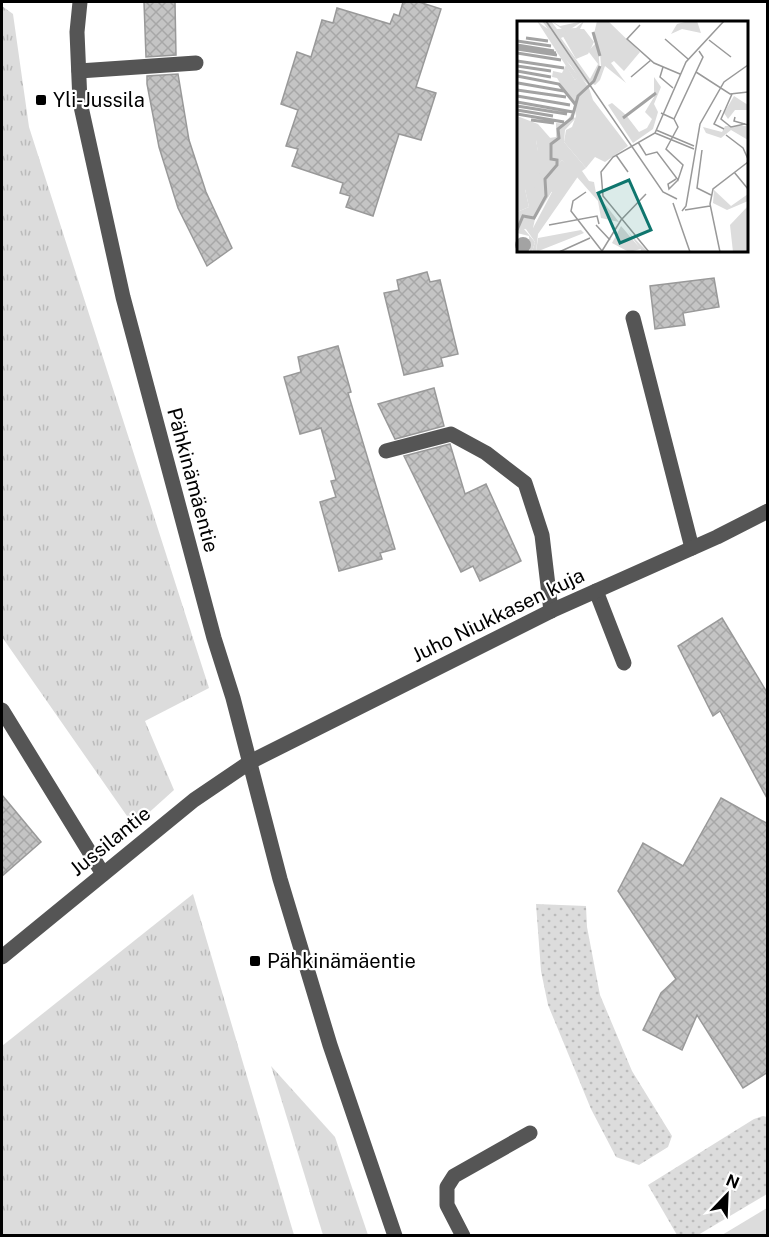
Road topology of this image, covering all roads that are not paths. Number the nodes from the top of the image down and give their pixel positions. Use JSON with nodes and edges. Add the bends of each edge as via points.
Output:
{"nodes":[{"id":1,"x":80,"y":2,"type":"edge"},
{"id":2,"x":196,"y":63,"type":"dead end"},
{"id":3,"x":79,"y":71,"type":"junction"},
{"id":4,"x":633,"y":318,"type":"dead end"},
{"id":5,"x":386,"y":451,"type":"dead end"},
{"id":6,"x":768,"y":511,"type":"edge"},
{"id":7,"x":692,"y":548,"type":"junction"},
{"id":8,"x":596,"y":591,"type":"junction"},
{"id":9,"x":551,"y":611,"type":"junction"},
{"id":10,"x":624,"y":663,"type":"dead end"},
{"id":11,"x":2,"y":710,"type":"edge"},
{"id":12,"x":250,"y":762,"type":"junction"},
{"id":13,"x":103,"y":874,"type":"junction"},
{"id":14,"x":2,"y":957,"type":"edge"},
{"id":15,"x":530,"y":1133,"type":"dead end"},
{"id":16,"x":395,"y":1236,"type":"edge"},
{"id":17,"x":463,"y":1236,"type":"edge"}],
"edges":[{"from":1,"to":3,"type":"street","name":"Pähkinämäentie"},
{"from":2,"to":3,"type":"street"},
{"from":3,"to":12,"type":"street","name":"Pähkinämäentie","via":[[80,102],[123,297]]},
{"from":4,"to":7,"type":"street"},
{"from":5,"to":9,"type":"street","via":[[452,434],[486,453],[525,483],[542,535]]},
{"from":6,"to":7,"type":"street","name":"Juho Niukkasen kuja"},
{"from":7,"to":8,"type":"street","name":"Juho Niukkasen kuja"},
{"from":8,"to":9,"type":"street","name":"Juho Niukkasen kuja"},
{"from":8,"to":10,"type":"street"},
{"from":9,"to":12,"type":"street","name":"Juho Niukkasen kuja"},
{"from":11,"to":13,"type":"street"},
{"from":12,"to":13,"type":"street","name":"Jussilantie","via":[[194,800]]},
{"from":12,"to":16,"type":"street","name":"Pähkinämäentie","via":[[330,1045]]},
{"from":13,"to":14,"type":"street","name":"Jussilantie"},
{"from":15,"to":17,"type":"street","via":[[454,1176],[450,1182],[447,1205]]}]}
